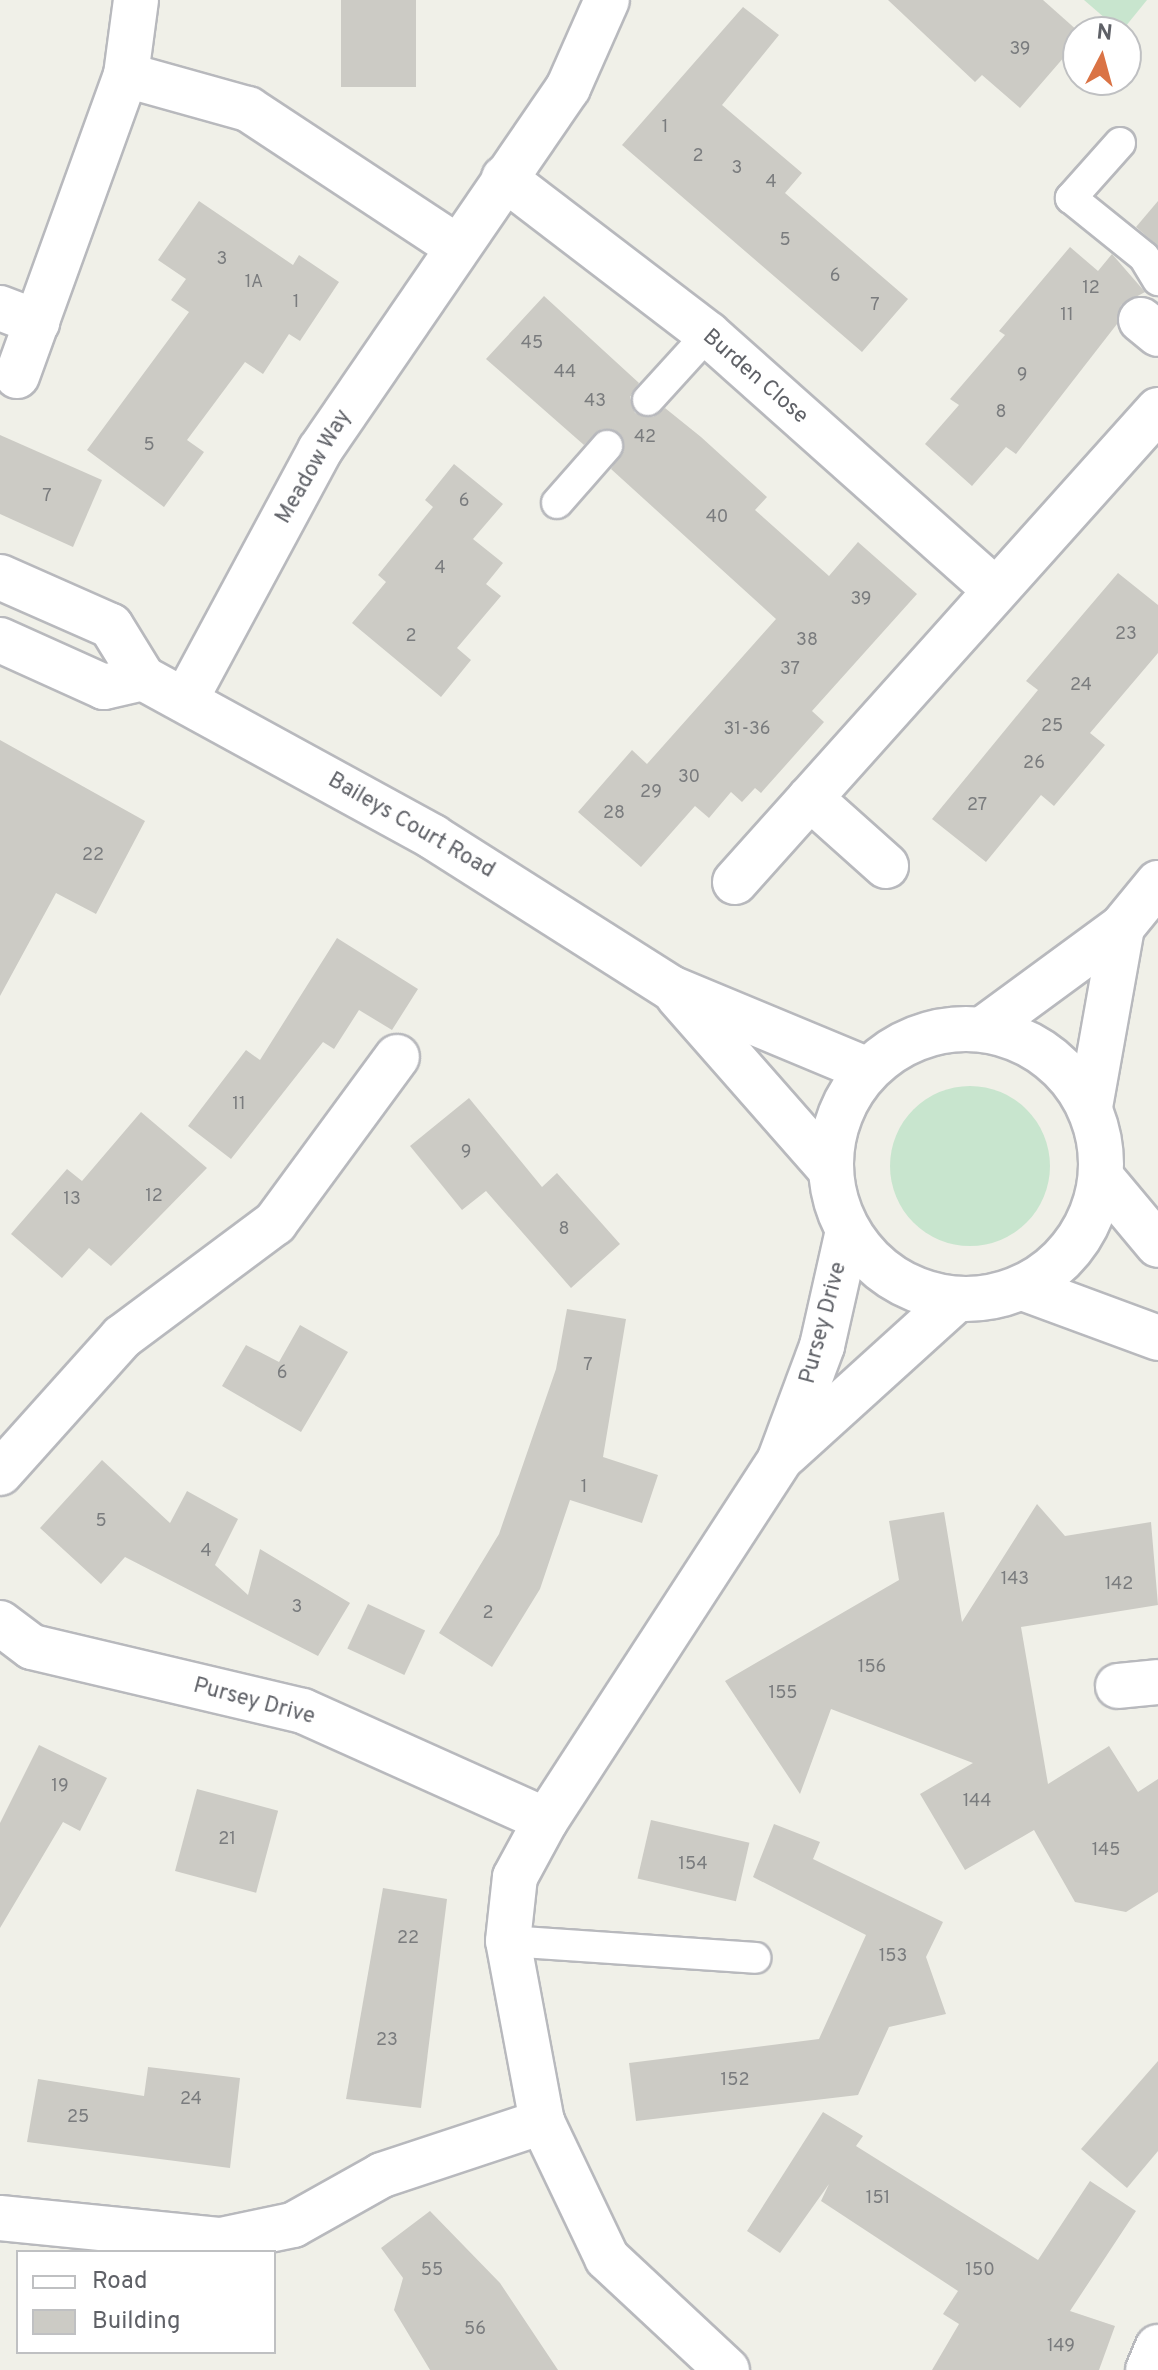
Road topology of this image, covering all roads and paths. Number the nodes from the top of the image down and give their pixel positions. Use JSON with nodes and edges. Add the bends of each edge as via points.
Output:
{"nodes":[{"id":1,"x":136,"y":0,"type":"edge"},
{"id":2,"x":607,"y":0,"type":"edge"},
{"id":3,"x":126,"y":75,"type":"junction"},
{"id":4,"x":1120,"y":143,"type":"dead end"},
{"id":5,"x":504,"y":178,"type":"junction"},
{"id":6,"x":456,"y":246,"type":"junction"},
{"id":7,"x":1158,"y":280,"type":"edge"},
{"id":8,"x":18,"y":315,"type":"edge"},
{"id":9,"x":708,"y":334,"type":"junction"},
{"id":10,"x":17,"y":376,"type":"dead end"},
{"id":11,"x":648,"y":400,"type":"dead end"},
{"id":12,"x":1158,"y":410,"type":"edge"},
{"id":13,"x":607,"y":446,"type":"dead end"},
{"id":14,"x":557,"y":503,"type":"dead end"},
{"id":15,"x":0,"y":577,"type":"edge"},
{"id":16,"x":995,"y":590,"type":"junction"},
{"id":17,"x":0,"y":640,"type":"edge"},
{"id":18,"x":143,"y":678,"type":"junction"},
{"id":19,"x":187,"y":697,"type":"junction"},
{"id":20,"x":810,"y":798,"type":"junction"},
{"id":21,"x":886,"y":866,"type":"dead end"},
{"id":22,"x":735,"y":882,"type":"dead end"},
{"id":23,"x":1158,"y":883,"type":"edge"},
{"id":24,"x":1122,"y":927,"type":"junction"},
{"id":25,"x":671,"y":988,"type":"junction"},
{"id":26,"x":983,"y":1029,"type":"junction"},
{"id":27,"x":397,"y":1057,"type":"dead end"},
{"id":28,"x":868,"y":1070,"type":"junction"},
{"id":29,"x":1090,"y":1107,"type":"junction"},
{"id":30,"x":830,"y":1169,"type":"junction"},
{"id":31,"x":1102,"y":1178,"type":"junction"},
{"id":32,"x":848,"y":1231,"type":"junction"},
{"id":33,"x":1158,"y":1245,"type":"edge"},
{"id":34,"x":1023,"y":1288,"type":"junction"},
{"id":35,"x":956,"y":1300,"type":"junction"},
{"id":36,"x":1158,"y":1338,"type":"edge"},
{"id":37,"x":780,"y":1459,"type":"junction"},
{"id":38,"x":0,"y":1473,"type":"edge"},
{"id":39,"x":0,"y":1623,"type":"edge"},
{"id":40,"x":546,"y":1820,"type":"junction"},
{"id":41,"x":508,"y":1941,"type":"junction"},
{"id":42,"x":755,"y":1958,"type":"dead end"},
{"id":43,"x":542,"y":2122,"type":"junction"},
{"id":44,"x":0,"y":2218,"type":"edge"},
{"id":45,"x":1158,"y":2347,"type":"edge"},
{"id":46,"x":727,"y":2370,"type":"edge"},
{"id":47,"x":1148,"y":2370,"type":"edge"}],
"edges":[{"from":1,"to":3,"type":"street"},
{"from":2,"to":5,"type":"street","name":"Meadow Way","via":[[568,88]]},
{"from":3,"to":6,"type":"street","via":[[248,109]]},
{"from":3,"to":8,"type":"street"},
{"from":4,"to":7,"type":"lane","via":[[1071,198],[1144,257]]},
{"from":5,"to":6,"type":"street","name":"Meadow Way"},
{"from":5,"to":9,"type":"street","name":"Burden Close"},
{"from":6,"to":19,"type":"street","name":"Meadow Way","via":[[320,450]]},
{"from":8,"to":10,"type":"street"},
{"from":9,"to":11,"type":"lane"},
{"from":9,"to":16,"type":"street","name":"Burden Close"},
{"from":12,"to":16,"type":"street"},
{"from":13,"to":14,"type":"lane"},
{"from":15,"to":18,"type":"street","via":[[111,626]]},
{"from":16,"to":20,"type":"street"},
{"from":17,"to":18,"type":"street","via":[[104,687]]},
{"from":18,"to":19,"type":"street","name":"Baileys Court Road"},
{"from":19,"to":25,"type":"street","name":"Baileys Court Road","via":[[433,837]]},
{"from":20,"to":21,"type":"street"},
{"from":20,"to":22,"type":"street"},
{"from":23,"to":24,"type":"street"},
{"from":24,"to":26,"type":"street"},
{"from":24,"to":29,"type":"street"},
{"from":25,"to":28,"type":"street","name":"Baileys Court Road"},
{"from":25,"to":30,"type":"street","name":"Baileys Court Road"},
{"from":26,"to":28,"type":"street","via":[[941,1031],[901,1044]]},
{"from":26,"to":29,"type":"street","via":[[1027,1042],[1063,1069]]},
{"from":27,"to":38,"type":"street","via":[[275,1223],[122,1337]]},
{"from":28,"to":30,"type":"street","via":[[842,1111]]},
{"from":29,"to":31,"type":"street"},
{"from":30,"to":32,"type":"street"},
{"from":31,"to":33,"type":"street"},
{"from":31,"to":34,"type":"street","via":[[1089,1223],[1062,1261]]},
{"from":32,"to":35,"type":"street","via":[[875,1266],[913,1289]]},
{"from":32,"to":37,"type":"street","name":"Pursey Drive","via":[[822,1346]]},
{"from":34,"to":35,"type":"street"},
{"from":34,"to":36,"type":"street"},
{"from":35,"to":37,"type":"street","name":"Pursey Drive"},
{"from":37,"to":40,"type":"street","name":"Pursey Drive"},
{"from":39,"to":40,"type":"street","name":"Pursey Drive","via":[[32,1647],[303,1711]]},
{"from":40,"to":41,"type":"street","name":"Pursey Drive","via":[[515,1877]]},
{"from":41,"to":42,"type":"lane"},
{"from":41,"to":43,"type":"street","name":"Pursey Drive"},
{"from":43,"to":44,"type":"street","via":[[382,2175],[293,2225],[221,2240]]},
{"from":43,"to":46,"type":"street","name":"Pursey Drive","via":[[607,2258]]},
{"from":45,"to":47,"type":"street"}]}
